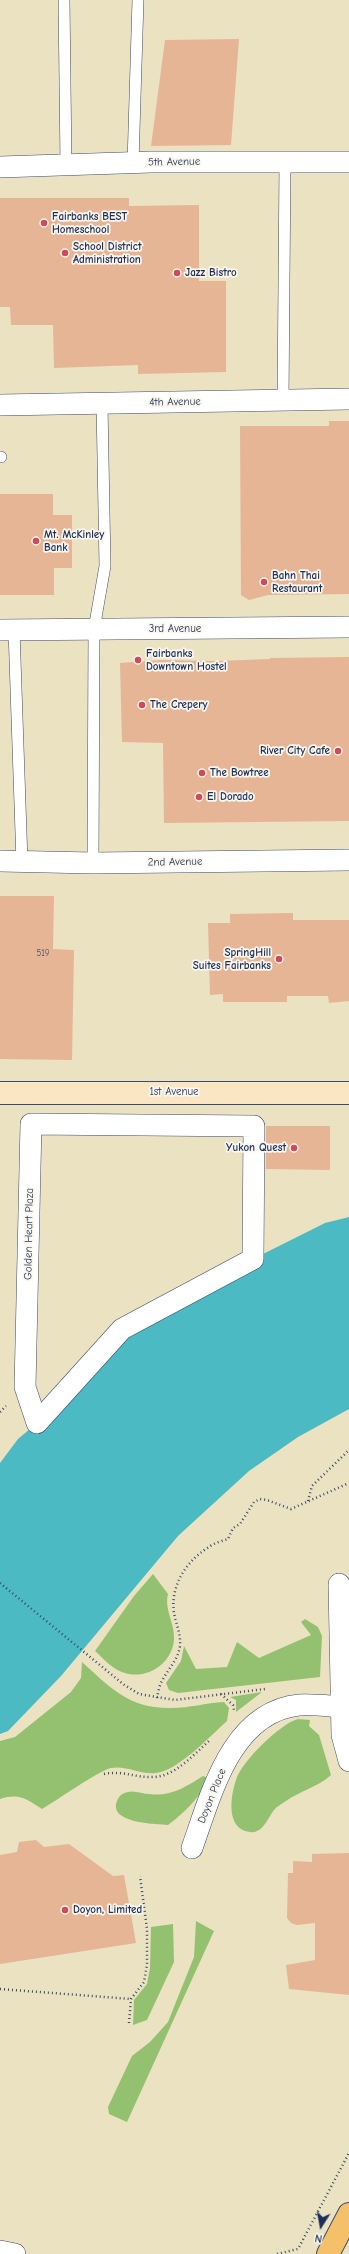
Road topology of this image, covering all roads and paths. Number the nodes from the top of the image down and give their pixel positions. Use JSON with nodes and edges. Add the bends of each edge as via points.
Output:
{"nodes":[{"id":1,"x":64,"y":0,"type":"edge"},
{"id":2,"x":138,"y":0,"type":"edge"},
{"id":3,"x":349,"y":162,"type":"edge"},
{"id":4,"x":133,"y":163,"type":"junction"},
{"id":5,"x":284,"y":163,"type":"junction"},
{"id":6,"x":66,"y":165,"type":"junction"},
{"id":7,"x":0,"y":167,"type":"edge"},
{"id":8,"x":349,"y":399,"type":"edge"},
{"id":9,"x":283,"y":400,"type":"junction"},
{"id":10,"x":102,"y":404,"type":"junction"},
{"id":11,"x":0,"y":405,"type":"edge"},
{"id":12,"x":349,"y":627,"type":"edge"},
{"id":13,"x":94,"y":629,"type":"junction"},
{"id":14,"x":7,"y":630,"type":"edge"},
{"id":15,"x":349,"y":860,"type":"edge"},
{"id":16,"x":0,"y":861,"type":"edge"},
{"id":17,"x":22,"y":862,"type":"junction"},
{"id":18,"x":93,"y":862,"type":"junction"},
{"id":19,"x":349,"y":1092,"type":"edge"},
{"id":20,"x":0,"y":1093,"type":"edge"},
{"id":21,"x":253,"y":1259,"type":"joint"},
{"id":22,"x":349,"y":1450,"type":"edge"},
{"id":23,"x":349,"y":1483,"type":"edge"},
{"id":24,"x":308,"y":1501,"type":"junction"},
{"id":25,"x":0,"y":1583,"type":"edge"},
{"id":26,"x":339,"y":1584,"type":"dead end"},
{"id":27,"x":265,"y":1693,"type":"dead end"},
{"id":28,"x":221,"y":1694,"type":"junction"},
{"id":29,"x":156,"y":1698,"type":"junction"},
{"id":30,"x":341,"y":1707,"type":"junction"},
{"id":31,"x":232,"y":1718,"type":"dead end"},
{"id":32,"x":214,"y":1737,"type":"dead end"},
{"id":33,"x":349,"y":1761,"type":"edge"},
{"id":34,"x":104,"y":1774,"type":"dead end"},
{"id":35,"x":192,"y":1848,"type":"dead end"},
{"id":36,"x":140,"y":1876,"type":"dead end"},
{"id":37,"x":0,"y":1988,"type":"edge"},
{"id":38,"x":131,"y":1999,"type":"junction"},
{"id":39,"x":129,"y":2023,"type":"dead end"},
{"id":40,"x":349,"y":2153,"type":"edge"},
{"id":41,"x":349,"y":2214,"type":"edge"},
{"id":42,"x":0,"y":2252,"type":"edge"},
{"id":43,"x":15,"y":2254,"type":"edge"},
{"id":44,"x":278,"y":2254,"type":"edge"},
{"id":45,"x":328,"y":2254,"type":"edge"}],
"edges":[{"from":1,"to":6,"type":"lane"},
{"from":2,"to":4,"type":"lane"},
{"from":3,"to":5,"type":"street","name":"5th Avenue"},
{"from":4,"to":5,"type":"street","name":"5th Avenue"},
{"from":4,"to":6,"type":"street","name":"5th Avenue"},
{"from":5,"to":9,"type":"lane"},
{"from":6,"to":7,"type":"street","name":"5th Avenue"},
{"from":8,"to":9,"type":"street","name":"4th Avenue"},
{"from":9,"to":10,"type":"street","name":"4th Avenue"},
{"from":10,"to":11,"type":"street","name":"4th Avenue"},
{"from":10,"to":13,"type":"lane","via":[[105,566]]},
{"from":12,"to":13,"type":"street","name":"3rd Avenue"},
{"from":13,"to":14,"type":"street","name":"3rd Avenue"},
{"from":13,"to":18,"type":"lane"},
{"from":14,"to":17,"type":"lane"},
{"from":15,"to":18,"type":"street","name":"2nd Avenue"},
{"from":16,"to":17,"type":"street","name":"2nd Avenue"},
{"from":17,"to":18,"type":"street","name":"2nd Avenue"},
{"from":19,"to":20,"type":"main road","name":"1st Avenue"},
{"from":21,"to":21,"type":"street","name":"Golden Heart Plaza","via":[[190,1290],[122,1329],[37,1423],[25,1387],[31,1124],[254,1126]]},
{"from":22,"to":24,"type":"path","via":[[312,1486]]},
{"from":23,"to":24,"type":"path"},
{"from":24,"to":29,"type":"path","via":[[291,1509],[267,1500],[260,1499],[254,1502],[240,1524],[233,1528],[228,1539],[209,1546],[180,1576],[174,1595],[174,1613],[179,1629],[180,1646],[171,1668],[161,1681]]},
{"from":25,"to":29,"type":"path","via":[[123,1684],[139,1694]]},
{"from":26,"to":30,"type":"street"},
{"from":27,"to":28,"type":"path","via":[[271,1689]]},
{"from":28,"to":29,"type":"path","via":[[175,1700]]},
{"from":28,"to":31,"type":"path","via":[[233,1705]]},
{"from":30,"to":33,"type":"street","via":[[342,1735]]},
{"from":30,"to":35,"type":"street","name":"Doyon Place","via":[[299,1705],[273,1712],[244,1733],[218,1775]]},
{"from":32,"to":34,"type":"path","via":[[179,1766],[162,1776],[123,1772]]},
{"from":36,"to":38,"type":"path","via":[[148,1928],[147,1965],[144,1982]]},
{"from":37,"to":38,"type":"path"},
{"from":38,"to":39,"type":"path"},
{"from":40,"to":44,"type":"path","via":[[298,2249]]},
{"from":41,"to":45,"type":"main road"},
{"from":42,"to":43,"type":"street"}]}
